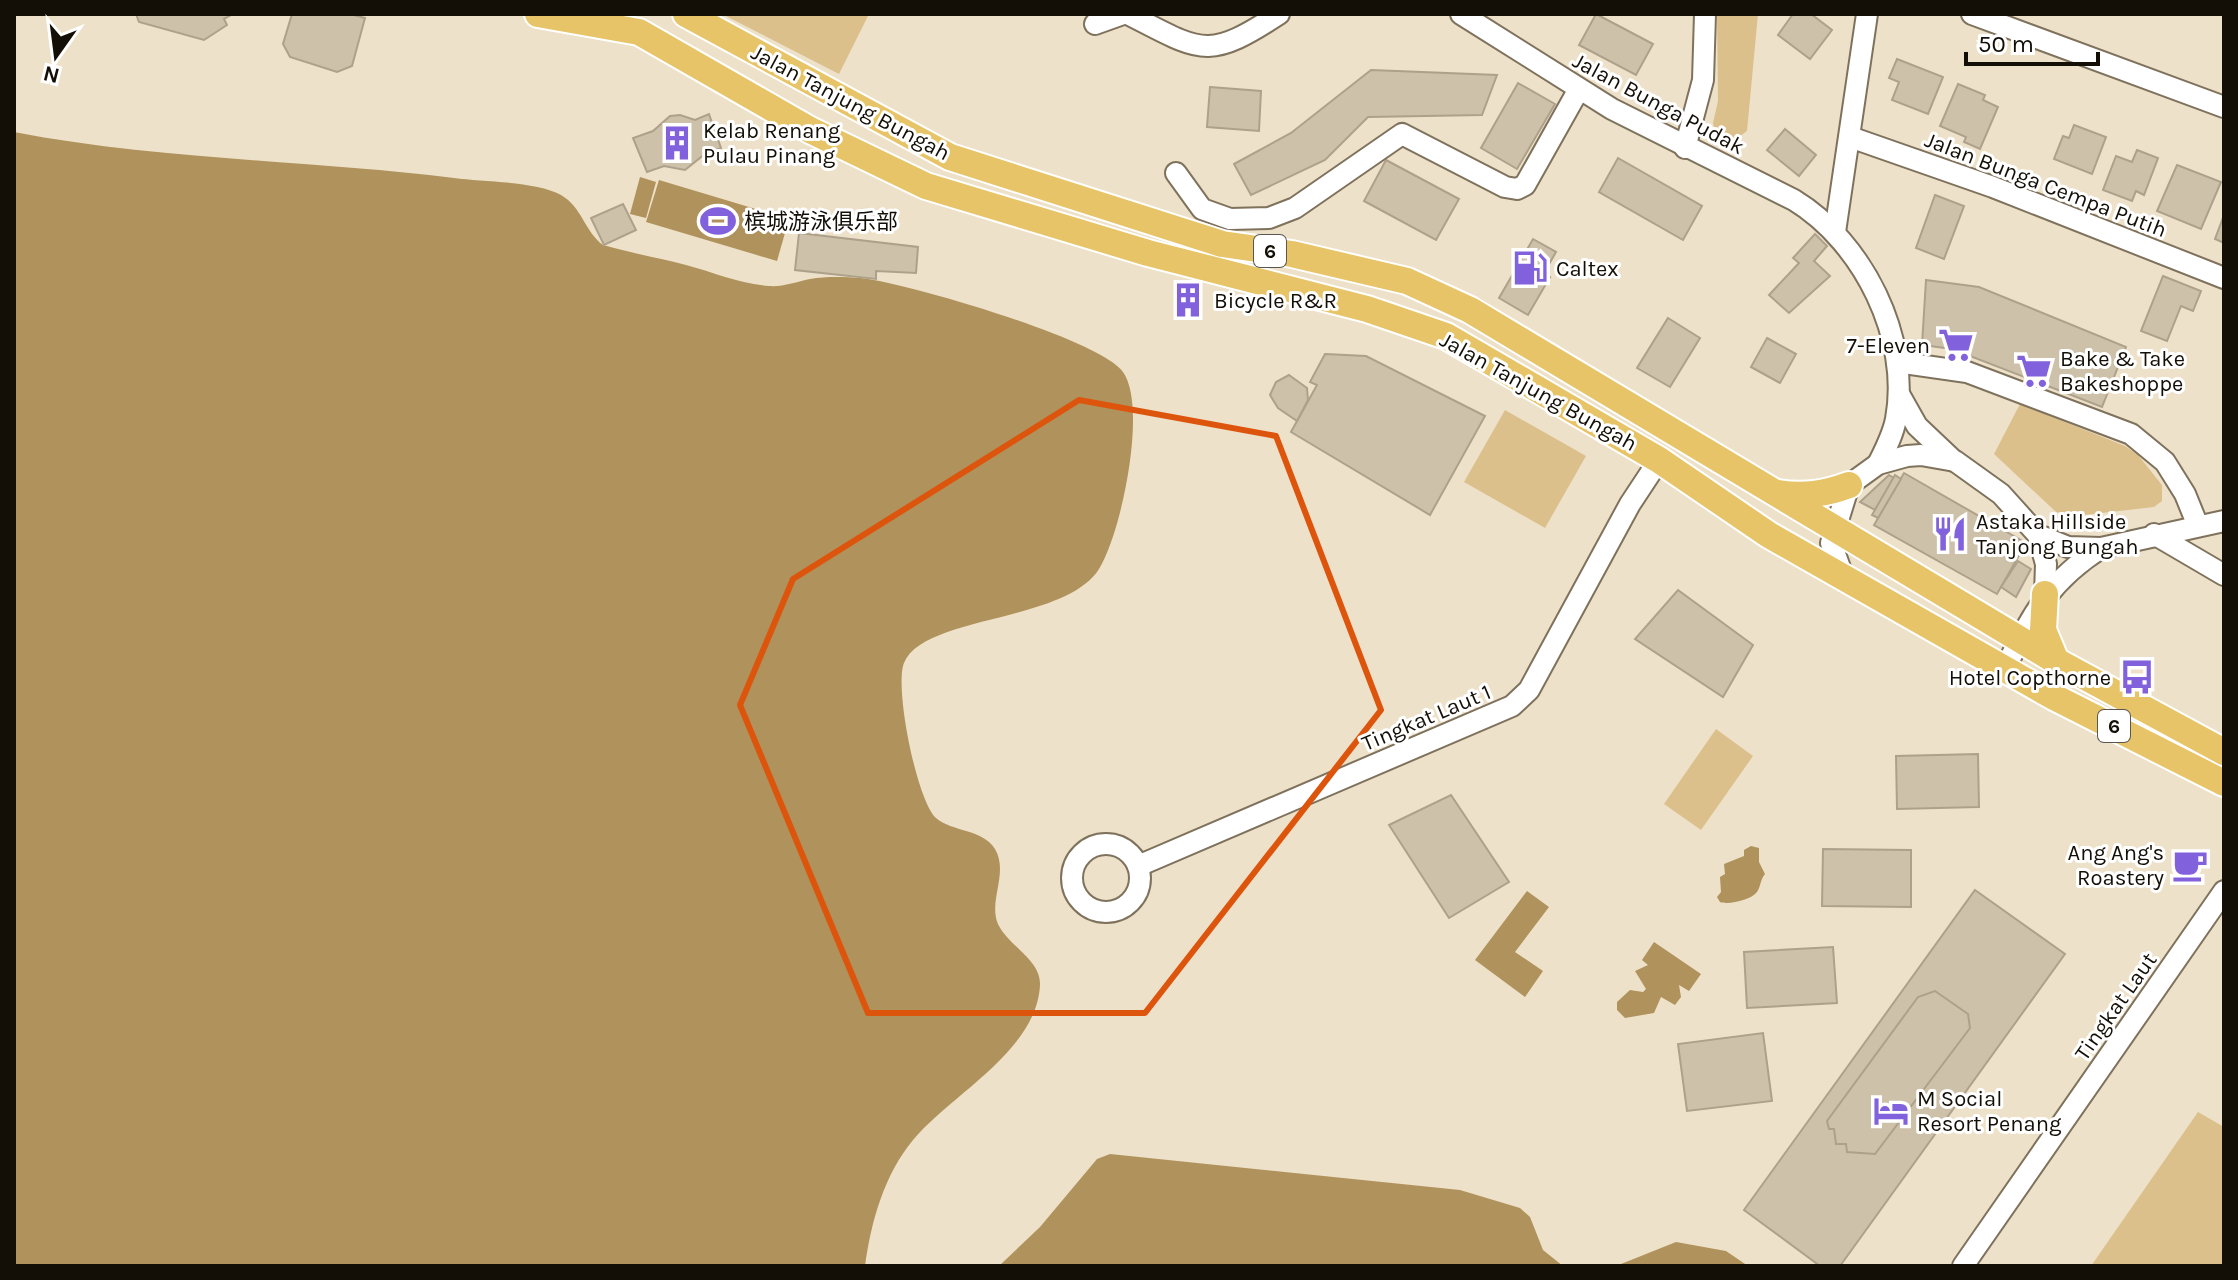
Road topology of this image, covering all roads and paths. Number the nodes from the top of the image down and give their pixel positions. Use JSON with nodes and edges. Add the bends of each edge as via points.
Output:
{"nodes":[{"id":1,"x":538,"y":14,"type":"edge"},
{"id":2,"x":686,"y":14,"type":"edge"},
{"id":3,"x":1126,"y":14,"type":"edge"},
{"id":4,"x":1279,"y":14,"type":"edge"},
{"id":5,"x":1461,"y":14,"type":"edge"},
{"id":6,"x":1705,"y":14,"type":"edge"},
{"id":7,"x":1867,"y":14,"type":"edge"},
{"id":8,"x":1972,"y":14,"type":"edge"},
{"id":9,"x":1095,"y":24,"type":"dead end"},
{"id":10,"x":1579,"y":89,"type":"junction"},
{"id":11,"x":2224,"y":107,"type":"edge"},
{"id":12,"x":1850,"y":137,"type":"junction"},
{"id":13,"x":1685,"y":148,"type":"junction"},
{"id":14,"x":1176,"y":173,"type":"dead end"},
{"id":15,"x":1835,"y":232,"type":"junction"},
{"id":16,"x":2224,"y":278,"type":"edge"},
{"id":17,"x":1897,"y":362,"type":"junction"},
{"id":18,"x":1899,"y":394,"type":"junction"},
{"id":19,"x":1659,"y":460,"type":"junction"},
{"id":20,"x":1955,"y":461,"type":"junction"},
{"id":21,"x":1878,"y":464,"type":"junction"},
{"id":22,"x":1849,"y":485,"type":"junction"},
{"id":23,"x":1770,"y":492,"type":"junction"},
{"id":24,"x":2224,"y":521,"type":"edge"},
{"id":25,"x":2198,"y":526,"type":"junction"},
{"id":26,"x":1834,"y":530,"type":"junction"},
{"id":27,"x":2154,"y":534,"type":"junction"},
{"id":28,"x":2038,"y":535,"type":"junction"},
{"id":29,"x":2101,"y":548,"type":"junction"},
{"id":30,"x":2224,"y":575,"type":"edge"},
{"id":31,"x":1843,"y":576,"type":"junction"},
{"id":32,"x":2045,"y":594,"type":"junction"},
{"id":33,"x":2020,"y":639,"type":"junction"},
{"id":34,"x":2056,"y":661,"type":"junction"},
{"id":35,"x":2005,"y":668,"type":"junction"},
{"id":36,"x":2224,"y":752,"type":"edge"},
{"id":37,"x":2224,"y":783,"type":"edge"},
{"id":38,"x":1138,"y":866,"type":"dead end"},
{"id":39,"x":2224,"y":891,"type":"edge"},
{"id":40,"x":1963,"y":1266,"type":"edge"}],
"edges":[{"from":1,"to":19,"type":"main road","name":"Jalan Tanjung Bungah","number":"6","via":[[639,32],[810,130],[926,186],[1148,253],[1367,309],[1446,336]]},
{"from":2,"to":23,"type":"main road","name":"Jalan Tanjung Bungah","number":"6","via":[[950,157],[1222,244],[1321,259],[1407,281],[1470,310]]},
{"from":3,"to":4,"type":"street","via":[[1199,48],[1218,48]]},
{"from":3,"to":9,"type":"street"},
{"from":5,"to":10,"type":"street","name":"Jalan Bunga Pudak"},
{"from":6,"to":13,"type":"street","via":[[1703,80]]},
{"from":7,"to":12,"type":"street"},
{"from":8,"to":11,"type":"street"},
{"from":10,"to":13,"type":"street","name":"Jalan Bunga Pudak"},
{"from":10,"to":14,"type":"street","via":[[1525,185],[1517,189],[1402,134],[1295,208],[1269,218],[1230,219],[1202,209]]},
{"from":12,"to":15,"type":"street"},
{"from":12,"to":16,"type":"street","name":"Jalan Bunga Cempa Putih"},
{"from":13,"to":15,"type":"street","name":"Jalan Bunga Pudak","via":[[1794,200]]},
{"from":15,"to":17,"type":"street","name":"Jalan Bunga Pudak","via":[[1878,302]]},
{"from":17,"to":18,"type":"street","name":"Jalan Bunga Pudak"},
{"from":17,"to":25,"type":"street","via":[[1967,372],[2131,434],[2165,462]]},
{"from":18,"to":20,"type":"street","via":[[1917,426]]},
{"from":18,"to":21,"type":"street","via":[[1892,433]]},
{"from":19,"to":31,"type":"main road","name":"Jalan Tanjung Bungah","number":"6","via":[[1769,535]]},
{"from":19,"to":38,"type":"street","name":"Tingkat Laut 1","via":[[1529,690],[1512,706]]},
{"from":20,"to":21,"type":"street","via":[[1921,455]]},
{"from":20,"to":28,"type":"street","via":[[2001,494]]},
{"from":21,"to":22,"type":"street"},
{"from":22,"to":23,"type":"main road","via":[[1823,494]]},
{"from":22,"to":26,"type":"street"},
{"from":23,"to":26,"type":"main road","name":"Jalan Tanjung Bungah","number":"6"},
{"from":24,"to":25,"type":"street"},
{"from":25,"to":27,"type":"street"},
{"from":26,"to":31,"type":"street","via":[[1832,553]]},
{"from":26,"to":33,"type":"main road","name":"Jalan Tanjung Bungah","number":"6"},
{"from":27,"to":29,"type":"street"},
{"from":27,"to":30,"type":"street"},
{"from":28,"to":29,"type":"street","via":[[2068,547]]},
{"from":28,"to":32,"type":"street","via":[[2046,564]]},
{"from":29,"to":32,"type":"street"},
{"from":31,"to":35,"type":"main road","name":"Jalan Tanjung Bungah","number":"6"},
{"from":32,"to":33,"type":"street"},
{"from":32,"to":34,"type":"main road","via":[[2043,630]]},
{"from":33,"to":34,"type":"main road","name":"Jalan Tanjung Bungah","number":"6"},
{"from":33,"to":35,"type":"street"},
{"from":34,"to":36,"type":"main road","name":"Jalan Tanjung Bungah","number":"6"},
{"from":35,"to":37,"type":"main road","name":"Jalan Tanjung Bungah","number":"6"},
{"from":39,"to":40,"type":"street","name":"Tingkat Laut"}]}
